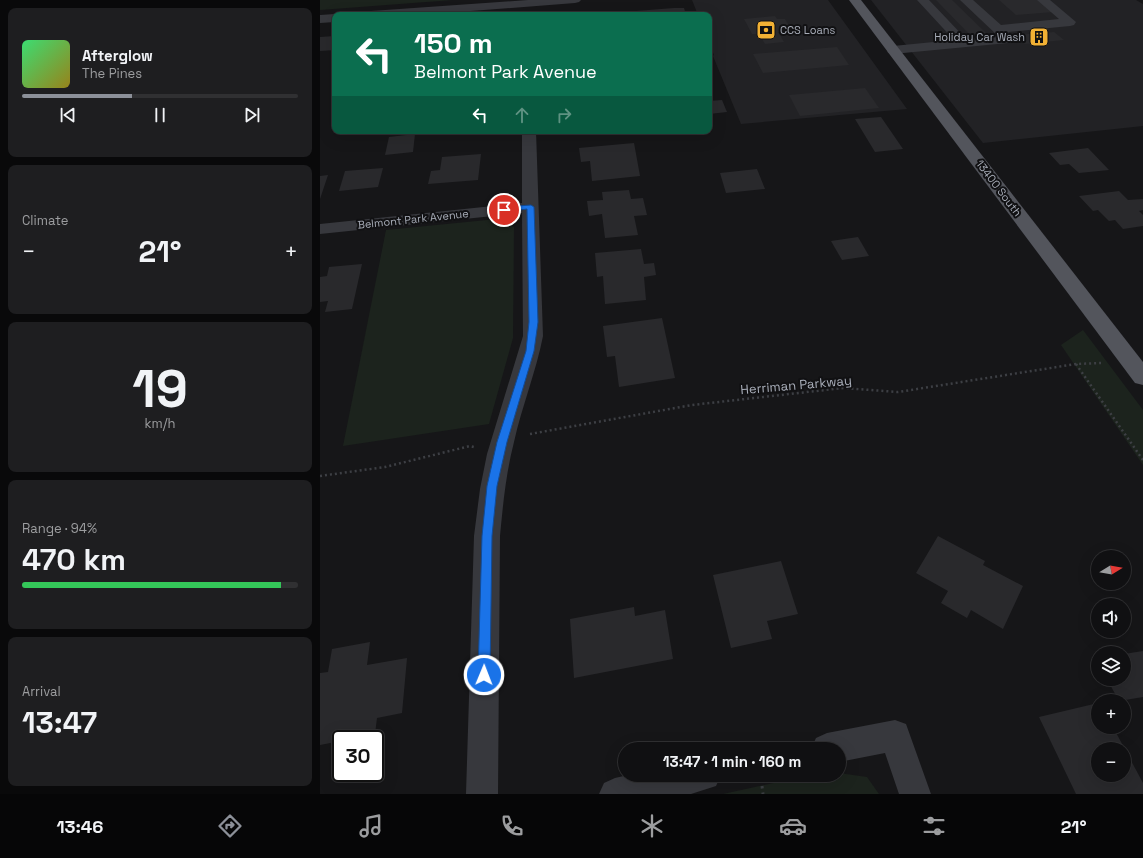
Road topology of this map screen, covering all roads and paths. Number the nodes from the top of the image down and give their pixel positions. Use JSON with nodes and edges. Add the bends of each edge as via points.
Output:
{"nodes":[{"id":1,"x":574,"y":0,"type":"edge"},
{"id":2,"x":855,"y":0,"type":"edge"},
{"id":3,"x":923,"y":0,"type":"edge"},
{"id":4,"x":966,"y":0,"type":"edge"},
{"id":5,"x":1043,"y":0,"type":"edge"},
{"id":6,"x":526,"y":9,"type":"edge"},
{"id":7,"x":448,"y":12,"type":"edge"},
{"id":8,"x":332,"y":18,"type":"edge"},
{"id":9,"x":320,"y":19,"type":"edge"},
{"id":10,"x":1070,"y":22,"type":"junction"},
{"id":11,"x":998,"y":29,"type":"junction"},
{"id":12,"x":1080,"y":30,"type":"dead end"},
{"id":13,"x":963,"y":43,"type":"junction"},
{"id":14,"x":893,"y":50,"type":"junction"},
{"id":15,"x":529,"y":134,"type":"edge"},
{"id":16,"x":531,"y":207,"type":"junction"},
{"id":17,"x":320,"y":229,"type":"edge"},
{"id":18,"x":1101,"y":363,"type":"dead end"},
{"id":19,"x":1076,"y":364,"type":"junction"},
{"id":20,"x":1143,"y":377,"type":"edge"},
{"id":21,"x":527,"y":434,"type":"dead end"},
{"id":22,"x":479,"y":448,"type":"dead end"},
{"id":23,"x":1143,"y":460,"type":"edge"},
{"id":24,"x":320,"y":476,"type":"edge"},
{"id":25,"x":846,"y":745,"type":"edge"},
{"id":26,"x":672,"y":782,"type":"edge"},
{"id":27,"x":762,"y":786,"type":"dead end"},
{"id":28,"x":482,"y":794,"type":"edge"},
{"id":29,"x":615,"y":794,"type":"edge"},
{"id":30,"x":763,"y":794,"type":"edge"},
{"id":31,"x":915,"y":794,"type":"edge"}],
"edges":[{"from":1,"to":6,"type":"street"},
{"from":2,"to":14,"type":"main road","name":"13400 South"},
{"from":3,"to":13,"type":"street"},
{"from":4,"to":11,"type":"street"},
{"from":5,"to":10,"type":"street"},
{"from":6,"to":7,"type":"street"},
{"from":8,"to":9,"type":"street"},
{"from":10,"to":11,"type":"street"},
{"from":10,"to":12,"type":"street"},
{"from":11,"to":13,"type":"street","via":[[1014,39]]},
{"from":13,"to":14,"type":"street"},
{"from":14,"to":20,"type":"main road","name":"13400 South"},
{"from":15,"to":16,"type":"street"},
{"from":16,"to":17,"type":"street","name":"Belmont Park Avenue"},
{"from":16,"to":28,"type":"street","via":[[533,336],[497,463],[487,530]]},
{"from":18,"to":19,"type":"path","name":"Herriman Parkway"},
{"from":19,"to":21,"type":"path","name":"Herriman Parkway","via":[[898,392],[843,388],[692,406]]},
{"from":19,"to":23,"type":"path"},
{"from":22,"to":24,"type":"path","via":[[470,446],[385,467]]},
{"from":25,"to":31,"type":"street","via":[[895,734]]},
{"from":26,"to":29,"type":"street"},
{"from":27,"to":30,"type":"path"}]}
